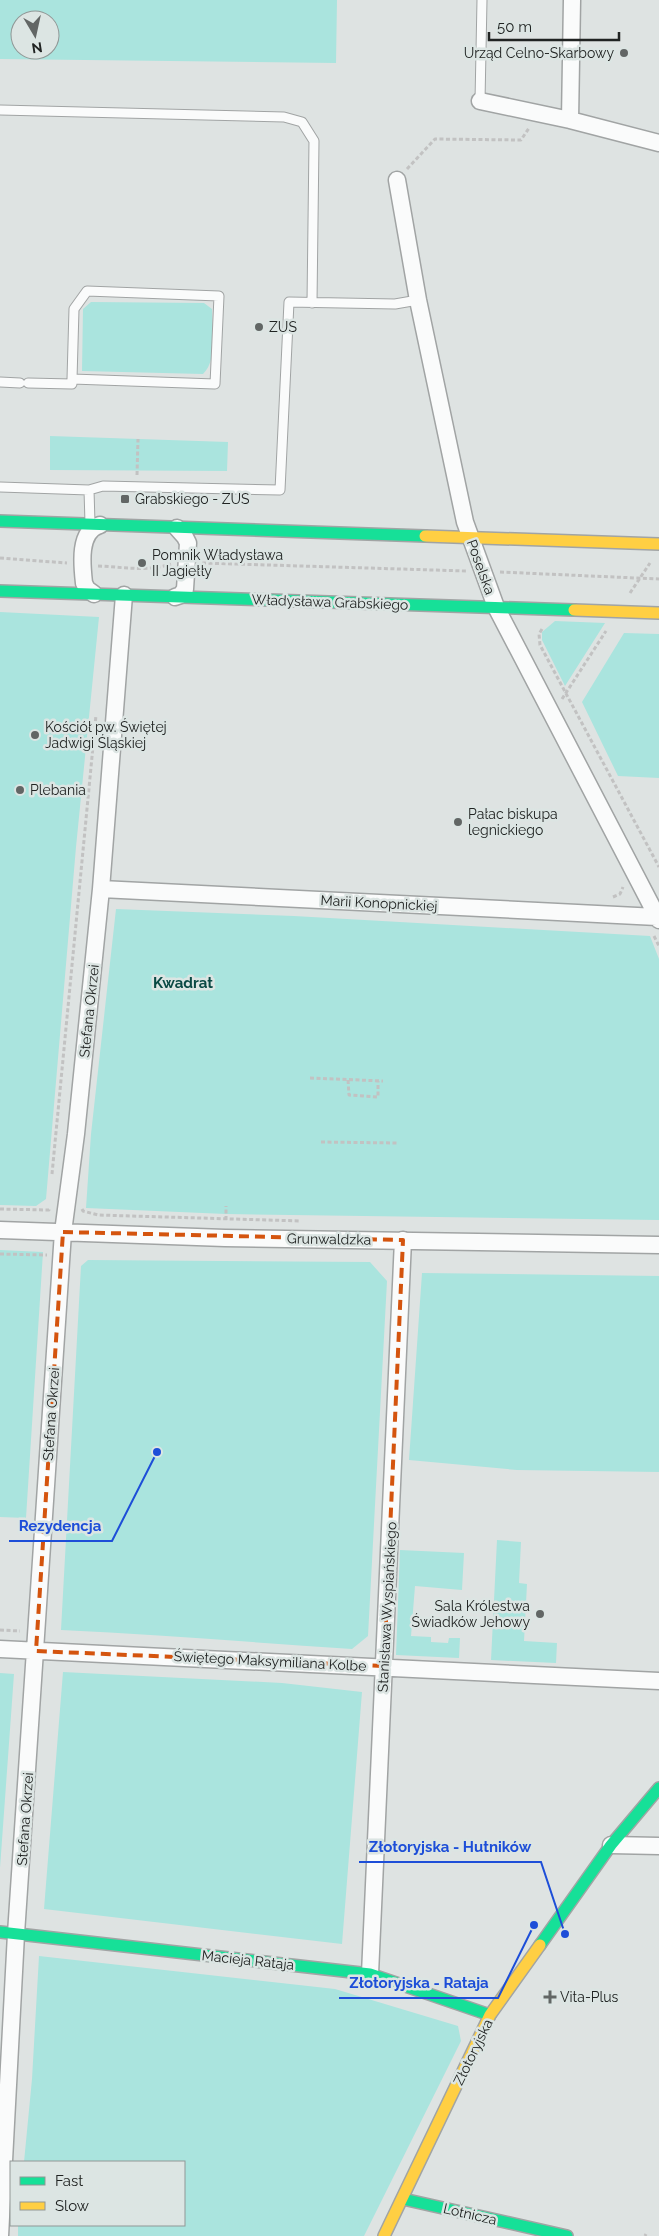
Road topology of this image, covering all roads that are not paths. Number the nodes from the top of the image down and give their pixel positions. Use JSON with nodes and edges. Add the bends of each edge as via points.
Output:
{"nodes":[{"id":1,"x":482,"y":0,"type":"edge"},
{"id":2,"x":572,"y":0,"type":"edge"},
{"id":3,"x":480,"y":101,"type":"joint"},
{"id":4,"x":0,"y":110,"type":"edge"},
{"id":5,"x":570,"y":120,"type":"junction"},
{"id":6,"x":659,"y":143,"type":"edge"},
{"id":7,"x":398,"y":180,"type":"road end"},
{"id":8,"x":418,"y":300,"type":"junction"},
{"id":9,"x":312,"y":303,"type":"junction"},
{"id":10,"x":72,"y":379,"type":"junction"},
{"id":11,"x":0,"y":382,"type":"edge"},
{"id":12,"x":0,"y":487,"type":"edge"},
{"id":13,"x":89,"y":490,"type":"junction"},
{"id":14,"x":0,"y":521,"type":"edge"},
{"id":15,"x":95,"y":525,"type":"junction"},
{"id":16,"x":177,"y":528,"type":"junction"},
{"id":17,"x":470,"y":538,"type":"junction"},
{"id":18,"x":659,"y":544,"type":"edge"},
{"id":19,"x":0,"y":591,"type":"edge"},
{"id":20,"x":94,"y":594,"type":"junction"},
{"id":21,"x":124,"y":595,"type":"junction"},
{"id":22,"x":175,"y":597,"type":"junction"},
{"id":23,"x":496,"y":607,"type":"junction"},
{"id":24,"x":659,"y":614,"type":"edge"},
{"id":25,"x":101,"y":889,"type":"junction"},
{"id":26,"x":656,"y":922,"type":"edge"},
{"id":27,"x":0,"y":1230,"type":"edge"},
{"id":28,"x":63,"y":1232,"type":"junction"},
{"id":29,"x":403,"y":1240,"type":"junction"},
{"id":30,"x":659,"y":1246,"type":"edge"},
{"id":31,"x":0,"y":1649,"type":"edge"},
{"id":32,"x":36,"y":1651,"type":"junction"},
{"id":33,"x":384,"y":1666,"type":"junction"},
{"id":34,"x":659,"y":1681,"type":"edge"},
{"id":35,"x":659,"y":1788,"type":"edge"},
{"id":36,"x":611,"y":1845,"type":"junction"},
{"id":37,"x":659,"y":1846,"type":"edge"},
{"id":38,"x":0,"y":1932,"type":"edge"},
{"id":39,"x":16,"y":1934,"type":"junction"},
{"id":40,"x":370,"y":1974,"type":"junction"},
{"id":41,"x":490,"y":2015,"type":"junction"},
{"id":42,"x":403,"y":2199,"type":"junction"},
{"id":43,"x":0,"y":2236,"type":"edge"},
{"id":44,"x":384,"y":2236,"type":"edge"},
{"id":45,"x":567,"y":2236,"type":"edge"}],
"edges":[{"from":1,"to":3,"type":"lane"},
{"from":2,"to":5,"type":"street"},
{"from":3,"to":5,"type":"street"},
{"from":4,"to":9,"type":"lane","via":[[284,117],[302,122],[314,141]]},
{"from":5,"to":6,"type":"street"},
{"from":7,"to":8,"type":"street","name":"Poselska"},
{"from":8,"to":9,"type":"lane","via":[[395,304]]},
{"from":8,"to":17,"type":"street","name":"Poselska"},
{"from":9,"to":13,"type":"lane","via":[[289,302],[280,490],[103,486]]},
{"from":10,"to":10,"type":"lane","via":[[74,309],[87,290],[219,296],[215,384]]},
{"from":10,"to":11,"type":"lane","via":[[72,384]]},
{"from":12,"to":13,"type":"lane"},
{"from":13,"to":15,"type":"lane"},
{"from":14,"to":15,"type":"street"},
{"from":15,"to":16,"type":"street"},
{"from":15,"to":20,"type":"street","via":[[85,538],[84,564],[85,586]]},
{"from":16,"to":17,"type":"street"},
{"from":16,"to":22,"type":"street","via":[[187,540],[187,562],[185,589]]},
{"from":17,"to":18,"type":"street"},
{"from":17,"to":23,"type":"street","name":"Poselska"},
{"from":19,"to":20,"type":"street","name":"Władysława Grabskiego"},
{"from":20,"to":21,"type":"street","name":"Władysława Grabskiego"},
{"from":21,"to":22,"type":"street","name":"Władysława Grabskiego"},
{"from":21,"to":25,"type":"street","name":"Stefana Okrzei"},
{"from":22,"to":23,"type":"street","name":"Władysława Grabskiego"},
{"from":23,"to":24,"type":"street","name":"Władysława Grabskiego"},
{"from":23,"to":26,"type":"street","name":"Poselska"},
{"from":25,"to":26,"type":"street","name":"Marii Konopnickiej"},
{"from":25,"to":28,"type":"street","name":"Stefana Okrzei"},
{"from":27,"to":28,"type":"street","name":"Grunwaldzka"},
{"from":28,"to":29,"type":"street","name":"Grunwaldzka"},
{"from":28,"to":32,"type":"street","name":"Stefana Okrzei"},
{"from":29,"to":30,"type":"street","name":"Grunwaldzka"},
{"from":29,"to":33,"type":"street","name":"Stanisława Wyspiańskiego"},
{"from":31,"to":32,"type":"street","name":"Świętego Maksymiliana Kolbe"},
{"from":32,"to":33,"type":"street","name":"Świętego Maksymiliana Kolbe"},
{"from":32,"to":39,"type":"street","name":"Stefana Okrzei"},
{"from":33,"to":34,"type":"street","name":"Świętego Maksymiliana Kolbe"},
{"from":33,"to":40,"type":"street","name":"Stanisława Wyspiańskiego"},
{"from":35,"to":36,"type":"street","name":"Złotoryjska"},
{"from":36,"to":37,"type":"street"},
{"from":36,"to":41,"type":"street","name":"Złotoryjska"},
{"from":38,"to":39,"type":"street","name":"Macieja Rataja"},
{"from":39,"to":40,"type":"street","name":"Macieja Rataja"},
{"from":39,"to":43,"type":"street","name":"Stefana Okrzei"},
{"from":40,"to":41,"type":"street","name":"Macieja Rataja"},
{"from":41,"to":42,"type":"street","name":"Złotoryjska"},
{"from":42,"to":44,"type":"street","name":"Złotoryjska"},
{"from":42,"to":45,"type":"street","name":"Lotnicza"}]}
